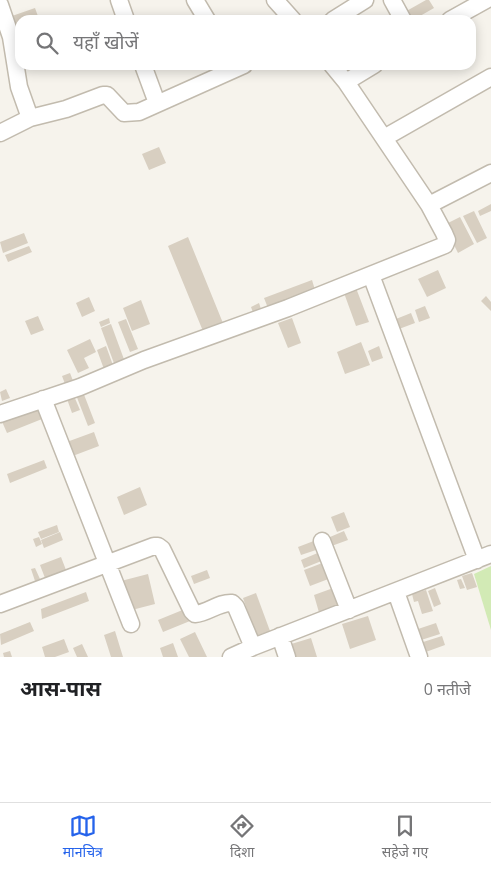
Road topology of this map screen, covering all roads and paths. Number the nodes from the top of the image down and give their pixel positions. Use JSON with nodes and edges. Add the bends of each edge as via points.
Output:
{"nodes":[{"id":1,"x":118,"y":0,"type":"edge"},
{"id":2,"x":195,"y":0,"type":"edge"},
{"id":3,"x":275,"y":0,"type":"edge"},
{"id":4,"x":365,"y":0,"type":"edge"},
{"id":5,"x":392,"y":0,"type":"edge"},
{"id":6,"x":486,"y":0,"type":"edge"},
{"id":7,"x":0,"y":5,"type":"edge"},
{"id":8,"x":124,"y":15,"type":"edge"},
{"id":9,"x":204,"y":15,"type":"edge"},
{"id":10,"x":288,"y":15,"type":"edge"},
{"id":11,"x":340,"y":15,"type":"edge"},
{"id":12,"x":400,"y":15,"type":"edge"},
{"id":13,"x":459,"y":15,"type":"edge"},
{"id":14,"x":15,"y":62,"type":"edge"},
{"id":15,"x":16,"y":70,"type":"edge"},
{"id":16,"x":145,"y":70,"type":"edge"},
{"id":17,"x":229,"y":70,"type":"edge"},
{"id":18,"x":336,"y":70,"type":"edge"},
{"id":19,"x":366,"y":70,"type":"edge"},
{"id":20,"x":491,"y":77,"type":"edge"},
{"id":21,"x":346,"y":82,"type":"junction"},
{"id":22,"x":157,"y":103,"type":"junction"},
{"id":23,"x":30,"y":118,"type":"junction"},
{"id":24,"x":0,"y":133,"type":"edge"},
{"id":25,"x":384,"y":138,"type":"junction"},
{"id":26,"x":491,"y":173,"type":"edge"},
{"id":27,"x":428,"y":205,"type":"junction"},
{"id":28,"x":371,"y":275,"type":"junction"},
{"id":29,"x":43,"y":399,"type":"junction"},
{"id":30,"x":0,"y":414,"type":"edge"},
{"id":31,"x":322,"y":540,"type":"dead end"},
{"id":32,"x":484,"y":557,"type":"edge"},
{"id":33,"x":108,"y":562,"type":"junction"},
{"id":34,"x":396,"y":592,"type":"junction"},
{"id":35,"x":0,"y":604,"type":"edge"},
{"id":36,"x":349,"y":610,"type":"junction"},
{"id":37,"x":131,"y":624,"type":"dead end"},
{"id":38,"x":280,"y":636,"type":"junction"},
{"id":39,"x":253,"y":647,"type":"junction"},
{"id":40,"x":231,"y":657,"type":"edge"},
{"id":41,"x":287,"y":657,"type":"edge"},
{"id":42,"x":419,"y":657,"type":"edge"}],
"edges":[{"from":1,"to":8,"type":"street"},
{"from":2,"to":9,"type":"street"},
{"from":3,"to":10,"type":"street"},
{"from":4,"to":11,"type":"street"},
{"from":5,"to":12,"type":"street"},
{"from":6,"to":13,"type":"street"},
{"from":7,"to":14,"type":"street"},
{"from":15,"to":23,"type":"street"},
{"from":16,"to":22,"type":"street"},
{"from":17,"to":22,"type":"street"},
{"from":18,"to":21,"type":"street"},
{"from":19,"to":21,"type":"street"},
{"from":20,"to":25,"type":"street"},
{"from":21,"to":25,"type":"street"},
{"from":22,"to":23,"type":"street","via":[[138,112],[124,113],[107,95],[103,95]]},
{"from":23,"to":24,"type":"street"},
{"from":25,"to":27,"type":"street"},
{"from":26,"to":27,"type":"street"},
{"from":27,"to":28,"type":"street","via":[[447,240],[445,245]]},
{"from":28,"to":29,"type":"street","via":[[144,360],[80,388]]},
{"from":28,"to":32,"type":"street"},
{"from":29,"to":30,"type":"street"},
{"from":29,"to":33,"type":"street"},
{"from":31,"to":36,"type":"street"},
{"from":32,"to":34,"type":"street"},
{"from":33,"to":35,"type":"street"},
{"from":33,"to":37,"type":"street"},
{"from":33,"to":39,"type":"street","via":[[158,546],[192,611],[201,614],[227,602],[232,603]]},
{"from":34,"to":36,"type":"street"},
{"from":34,"to":42,"type":"street"},
{"from":36,"to":38,"type":"street"},
{"from":38,"to":39,"type":"street"},
{"from":38,"to":41,"type":"street"},
{"from":39,"to":40,"type":"street"}]}
